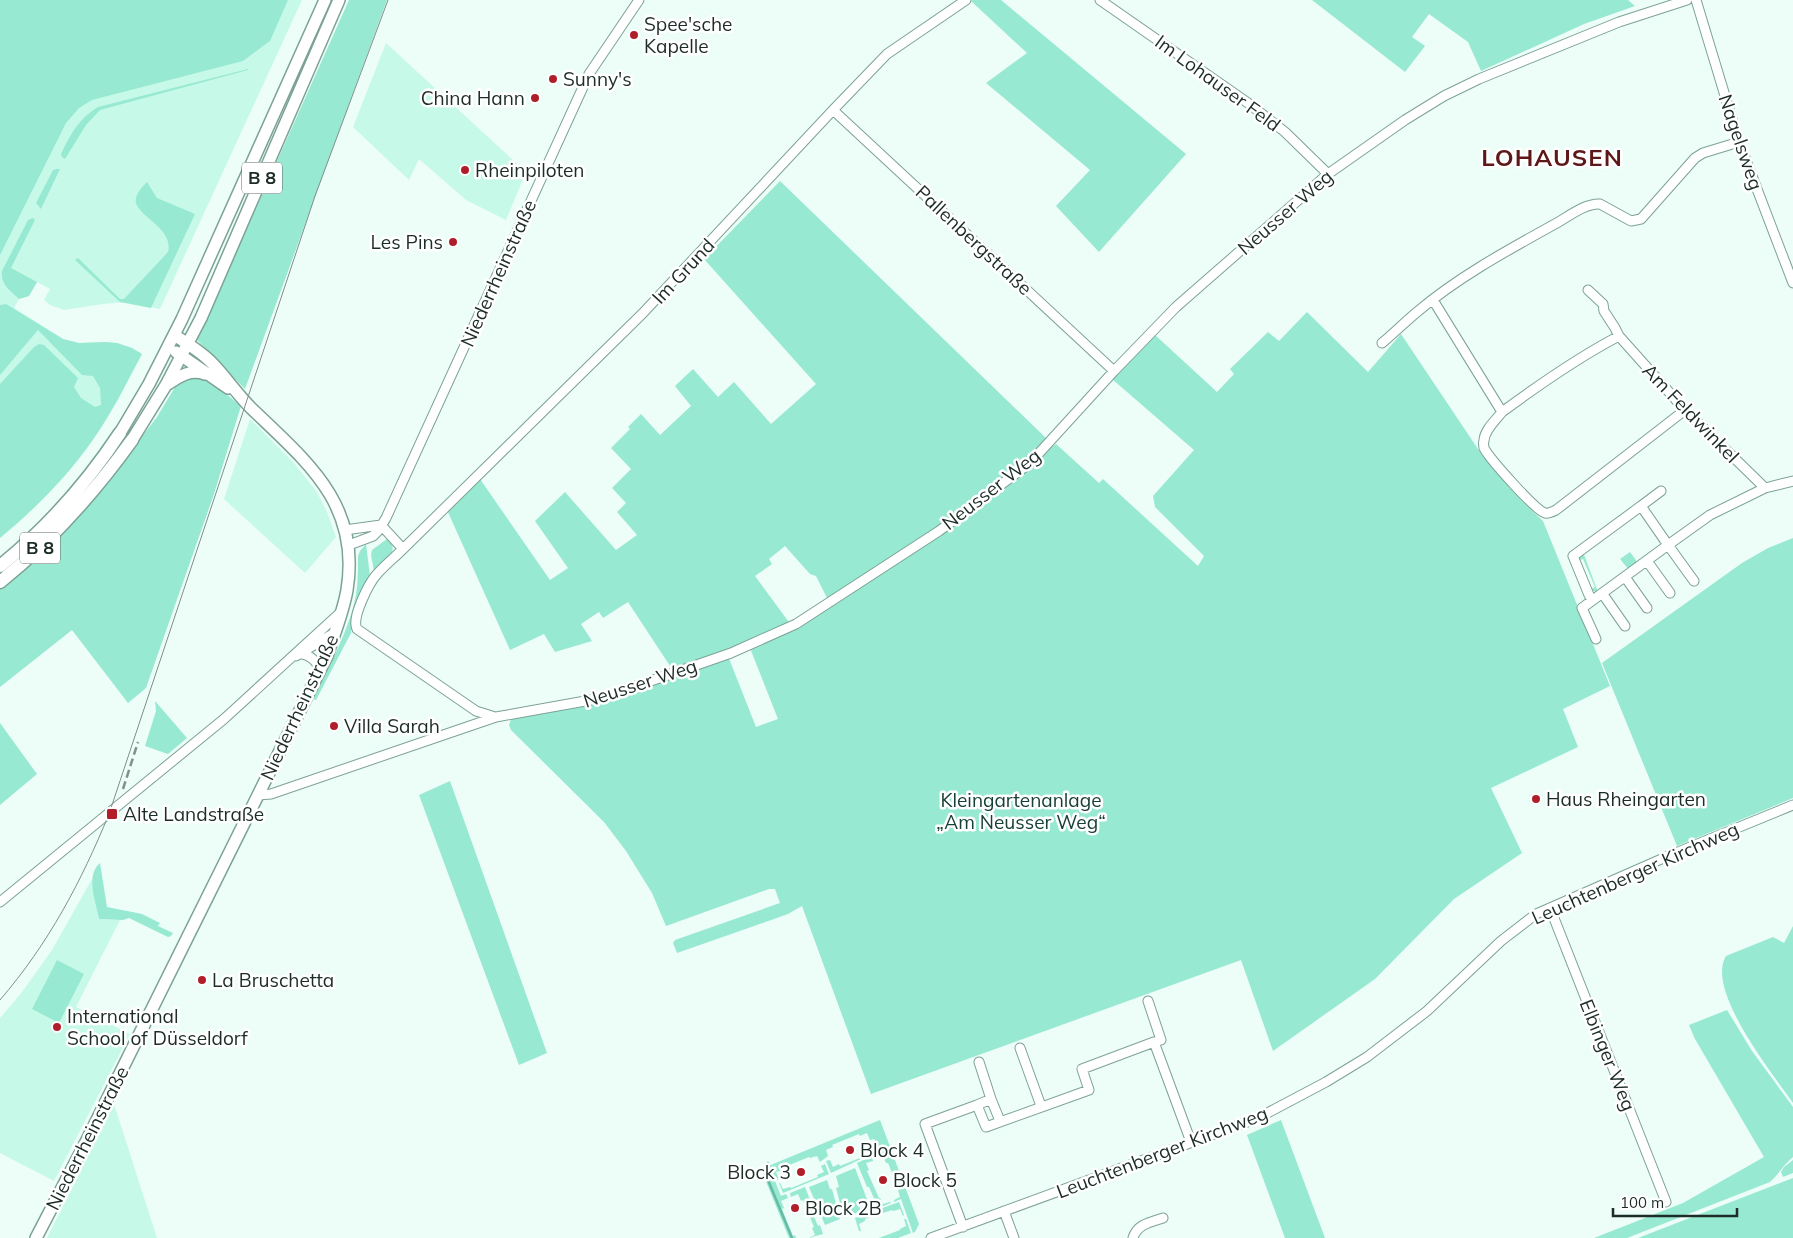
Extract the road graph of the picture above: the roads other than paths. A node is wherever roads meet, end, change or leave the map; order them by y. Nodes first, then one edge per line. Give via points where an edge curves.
1 (325, 0) edge
2 (339, 0) edge
3 (640, 0) edge
4 (966, 0) edge
5 (1100, 0) edge
6 (1687, 0) edge
7 (1696, 0) edge
8 (833, 110) junction
9 (1739, 142) junction
10 (1328, 174) junction
11 (1793, 283) edge
12 (1588, 290) dead end
13 (1433, 300) junction
14 (174, 335) junction
15 (1619, 336) junction
16 (1382, 343) dead end
17 (188, 344) junction
18 (168, 347) junction
19 (182, 355) junction
20 (1114, 371) junction
21 (210, 375) junction
22 (166, 385) junction
23 (238, 395) junction
24 (1685, 410) junction
25 (1502, 412) junction
26 (120, 433) joint
27 (132, 440) joint
28 (1793, 482) edge
29 (1765, 488) junction
30 (1661, 491) dead end
31 (1640, 506) junction
32 (381, 525) junction
33 (345, 530) junction
34 (349, 545) junction
35 (1668, 545) junction
36 (404, 549) junction
37 (1647, 561) junction
38 (0, 566) edge
39 (1624, 577) junction
40 (1694, 581) dead end
41 (0, 582) edge
42 (1602, 593) junction
43 (1670, 593) dead end
44 (1592, 600) junction
45 (1647, 608) dead end
46 (342, 612) junction
47 (1625, 626) dead end
48 (334, 633) junction
49 (1596, 639) dead end
50 (302, 654) junction
51 (289, 659) junction
52 (321, 669) junction
53 (496, 717) junction
54 (258, 795) junction
55 (1793, 805) edge
56 (0, 902) edge
57 (1550, 908) junction
58 (1148, 1001) dead end
59 (1154, 1042) junction
60 (1020, 1048) dead end
61 (979, 1062) dead end
62 (991, 1099) junction
63 (977, 1105) junction
64 (1041, 1106) junction
65 (1000, 1121) junction
66 (1191, 1142) junction
67 (1666, 1202) dead end
68 (1004, 1211) junction
69 (1164, 1218) dead end
70 (963, 1227) junction
71 (36, 1238) edge
72 (931, 1238) edge
73 (1014, 1238) edge
74 (1133, 1238) edge

1 - 14 main road, B 8
2 - 17 main road, B 8
3 - 32 street, Niederrheinstraße via 589,74
4 - 8 street, Im Grund via 887,54
5 - 10 street, Im Lohauser Feld via 1248,103 1285,132
6 - 10 street, Neusser Weg via 1619,22 1479,79 1405,120
7 - 9 street, Nagelsweg
8 - 20 street, Pallenbergstraße
8 - 36 street, Im Grund via 643,313
9 - 11 street, Nagelsweg
9 - 13 street via 1703,152 1695,158 1640,219 1631,221 1600,204 1590,205 1484,265
10 - 20 street, Neusser Weg via 1176,307
12 - 15 street, Am Feldwinkel via 1603,304
13 - 16 street
13 - 25 street
14 - 17 main road
14 - 18 main road, B 8
15 - 24 street, Am Feldwinkel
15 - 25 street via 1555,374
17 - 19 main road, B 8
17 - 23 main road via 212,363
18 - 19 main road
18 - 26 main road, B 8
19 - 21 main road
19 - 22 main road, B 8
20 - 53 street, Neusser Weg via 1030,463 939,531 796,624 731,653 602,698
21 - 22 main road via 194,371
21 - 23 main road
22 - 27 main road, B 8
23 - 33 main road, Niederrheinstraße via 291,446 325,486 337,506
24 - 25 street via 1550,513 1544,513 1532,504 1484,448 1486,433
24 - 29 street, Am Feldwinkel
26 - 38 highway, B 8 via 68,502
27 - 41 highway, B 8 via 76,511 30,558
28 - 29 street
29 - 35 street via 1710,515
30 - 31 street
31 - 35 street
31 - 44 street via 1573,556
32 - 33 street
32 - 34 street, Niederrheinstraße via 373,536
32 - 36 street
33 - 34 main road, Niederrheinstraße
34 - 46 main road, Niederrheinstraße via 348,579
35 - 37 street
35 - 40 street
36 - 53 street, Niederrheinstraße via 369,587 355,624 476,711
37 - 39 street
37 - 43 street
39 - 42 street
39 - 45 street
42 - 44 street
42 - 47 street
44 - 49 street via 1582,608
46 - 48 main road, Niederrheinstraße
46 - 51 street
48 - 50 street
48 - 52 main road, Niederrheinstraße
50 - 51 street
50 - 52 street via 313,659
51 - 56 street via 224,719
52 - 54 main road, Niederrheinstraße
53 - 54 street, Neusser Weg via 272,794
54 - 71 main road, Niederrheinstraße
55 - 57 street, Leuchtenberger Kirchweg
57 - 66 street, Leuchtenberger Kirchweg via 1524,922 1427,1011 1367,1057 1258,1118
57 - 67 street, Elbinger Weg
58 - 59 street via 1161,1040
59 - 64 street via 1082,1069 1089,1090
59 - 66 street
60 - 64 street
61 - 62 street
62 - 63 street
62 - 65 street
63 - 65 street via 986,1127
63 - 70 street via 925,1124
64 - 65 street
66 - 68 street, Leuchtenberger Kirchweg
68 - 70 street, Leuchtenberger Kirchweg
68 - 73 street
69 - 74 street via 1138,1227
70 - 72 street, Leuchtenberger Kirchweg

